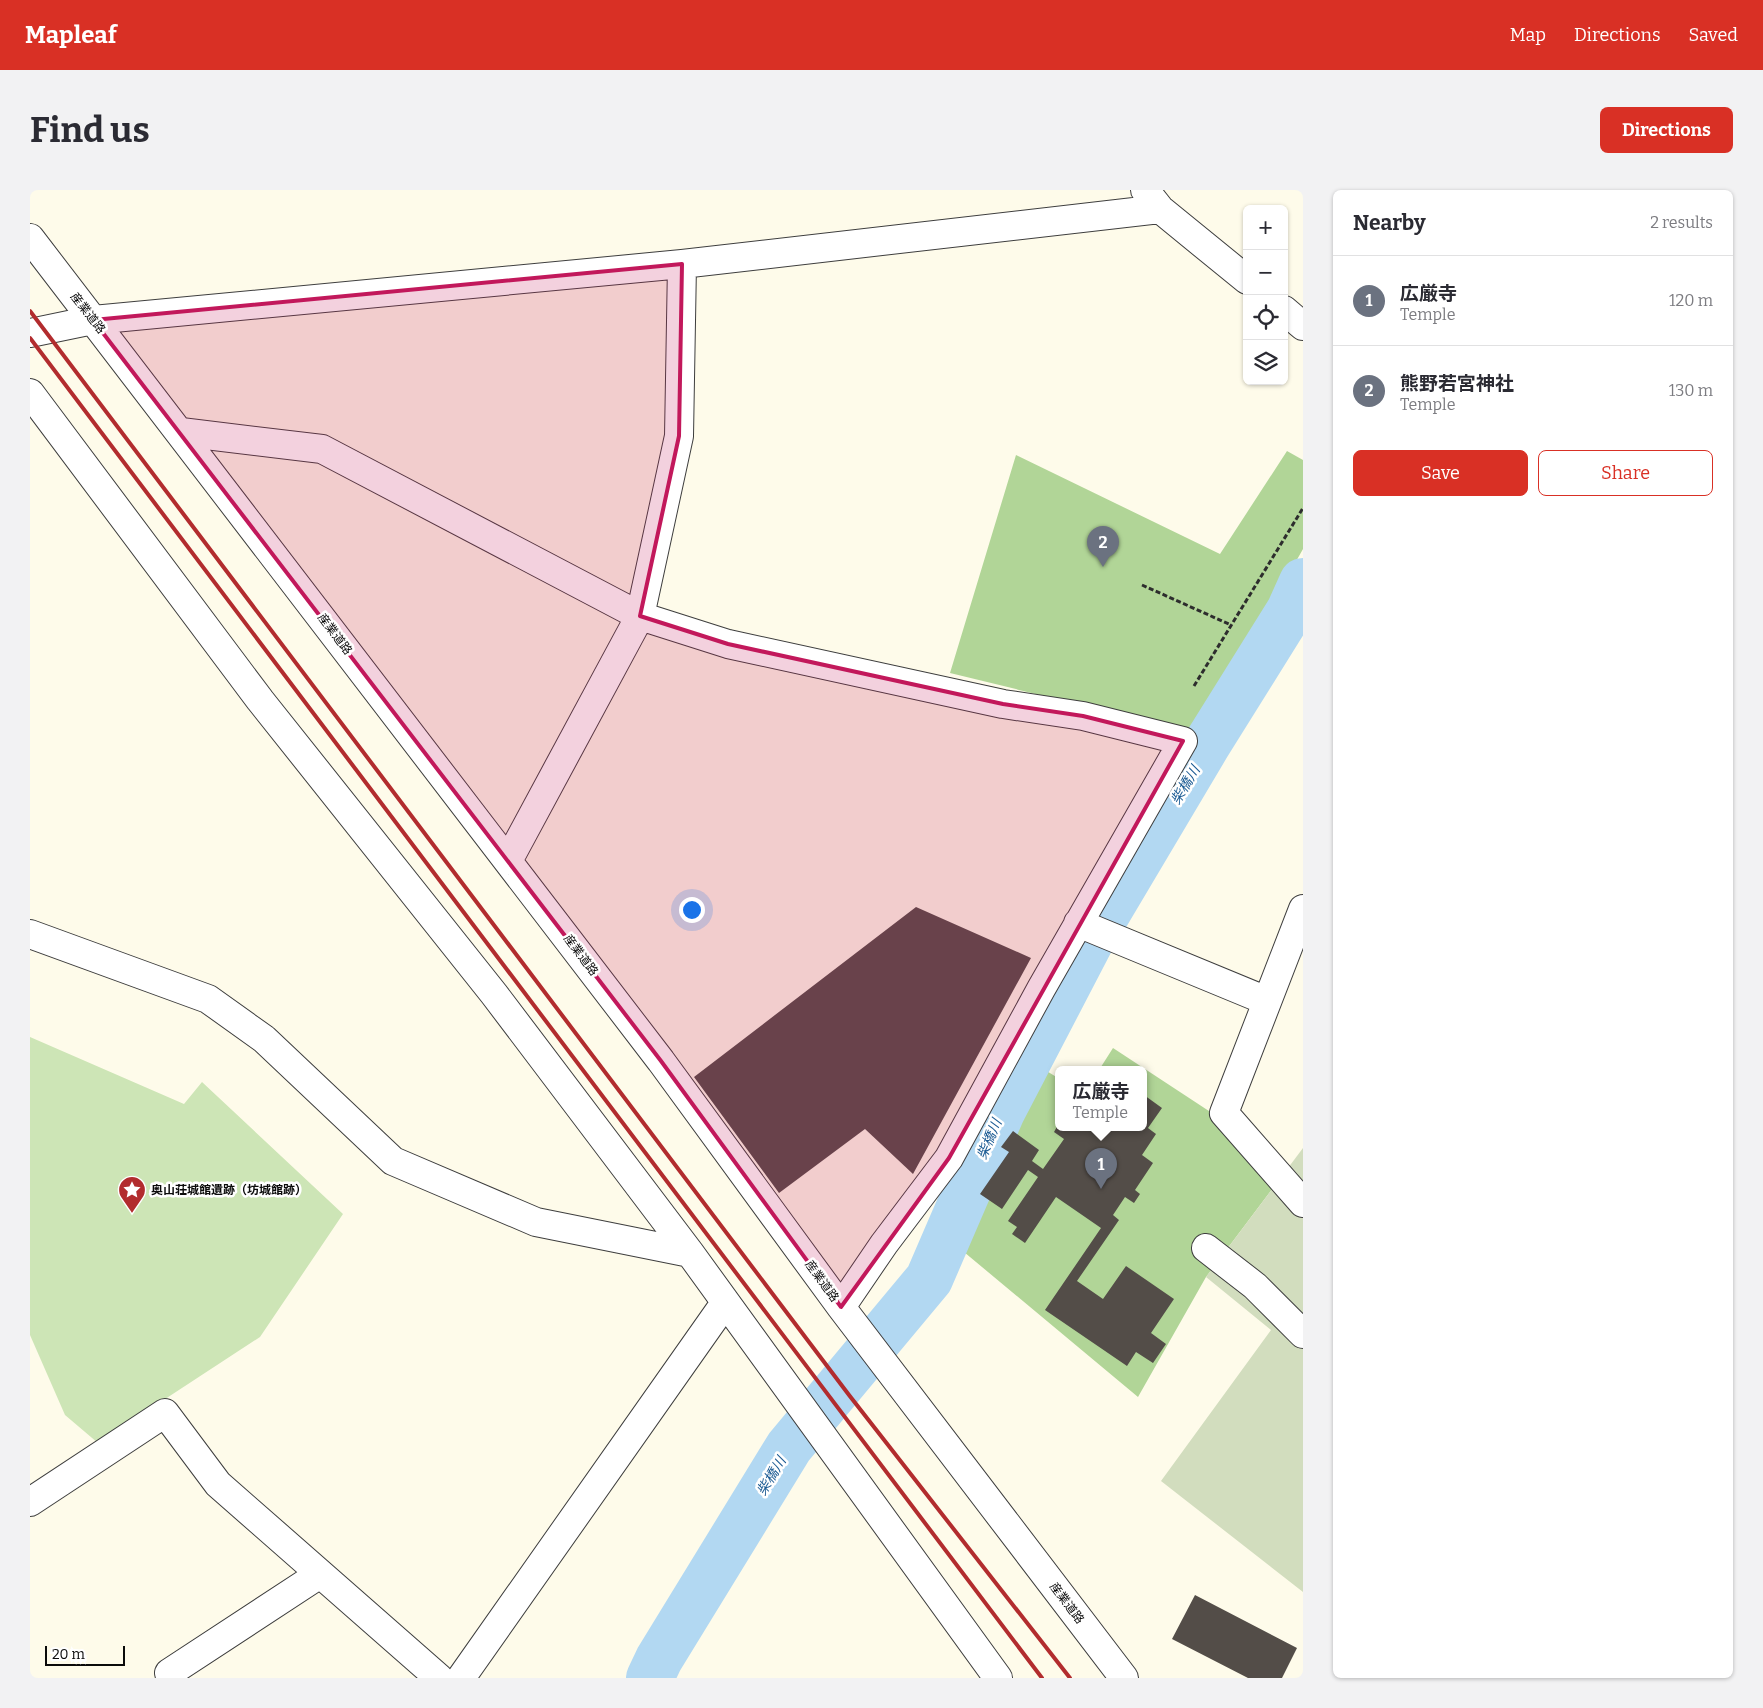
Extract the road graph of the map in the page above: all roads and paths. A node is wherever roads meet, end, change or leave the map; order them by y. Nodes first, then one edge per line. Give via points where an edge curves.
1 (1153, 199) edge
2 (30, 238) edge
3 (682, 264) junction
4 (1243, 277) edge
5 (1288, 313) edge
6 (94, 320) junction
7 (1303, 326) edge
8 (30, 333) edge
9 (30, 393) edge
10 (181, 432) junction
11 (1303, 508) edge
12 (1142, 585) dead end
13 (640, 616) junction
14 (1231, 625) junction
15 (1194, 686) dead end
16 (508, 861) junction
17 (1303, 909) edge
18 (1078, 924) junction
19 (30, 934) edge
20 (1267, 1002) junction
21 (1303, 1203) edge
22 (1206, 1248) dead end
23 (690, 1253) junction
24 (725, 1303) junction
25 (842, 1307) junction
26 (1303, 1334) edge
27 (30, 1502) edge
28 (320, 1574) junction
29 (1114, 1675) edge
30 (172, 1678) edge
31 (439, 1678) edge
32 (461, 1678) edge
33 (998, 1678) edge

1 - 3 street
1 - 4 street
2 - 6 street, 産業道路
3 - 6 street
3 - 13 street via 679,436
5 - 7 street
6 - 8 street
6 - 10 street, 産業道路
9 - 23 street via 260,700 494,994
10 - 13 street via 322,449
10 - 16 street, 産業道路
11 - 14 path
12 - 14 path
13 - 16 street
13 - 18 street via 728,644 1003,704 1083,716 1183,741
14 - 15 path
16 - 25 street, 産業道路 via 661,1061
17 - 20 street
18 - 20 street
18 - 25 street via 949,1158 884,1244
19 - 23 street via 208,999 264,1039 392,1161 536,1222
20 - 21 street via 1224,1113
22 - 26 street via 1255,1286
23 - 24 street
24 - 32 street
24 - 33 street
25 - 29 street, 産業道路
27 - 28 street via 165,1413 218,1484
28 - 30 street via 168,1674
28 - 31 street

